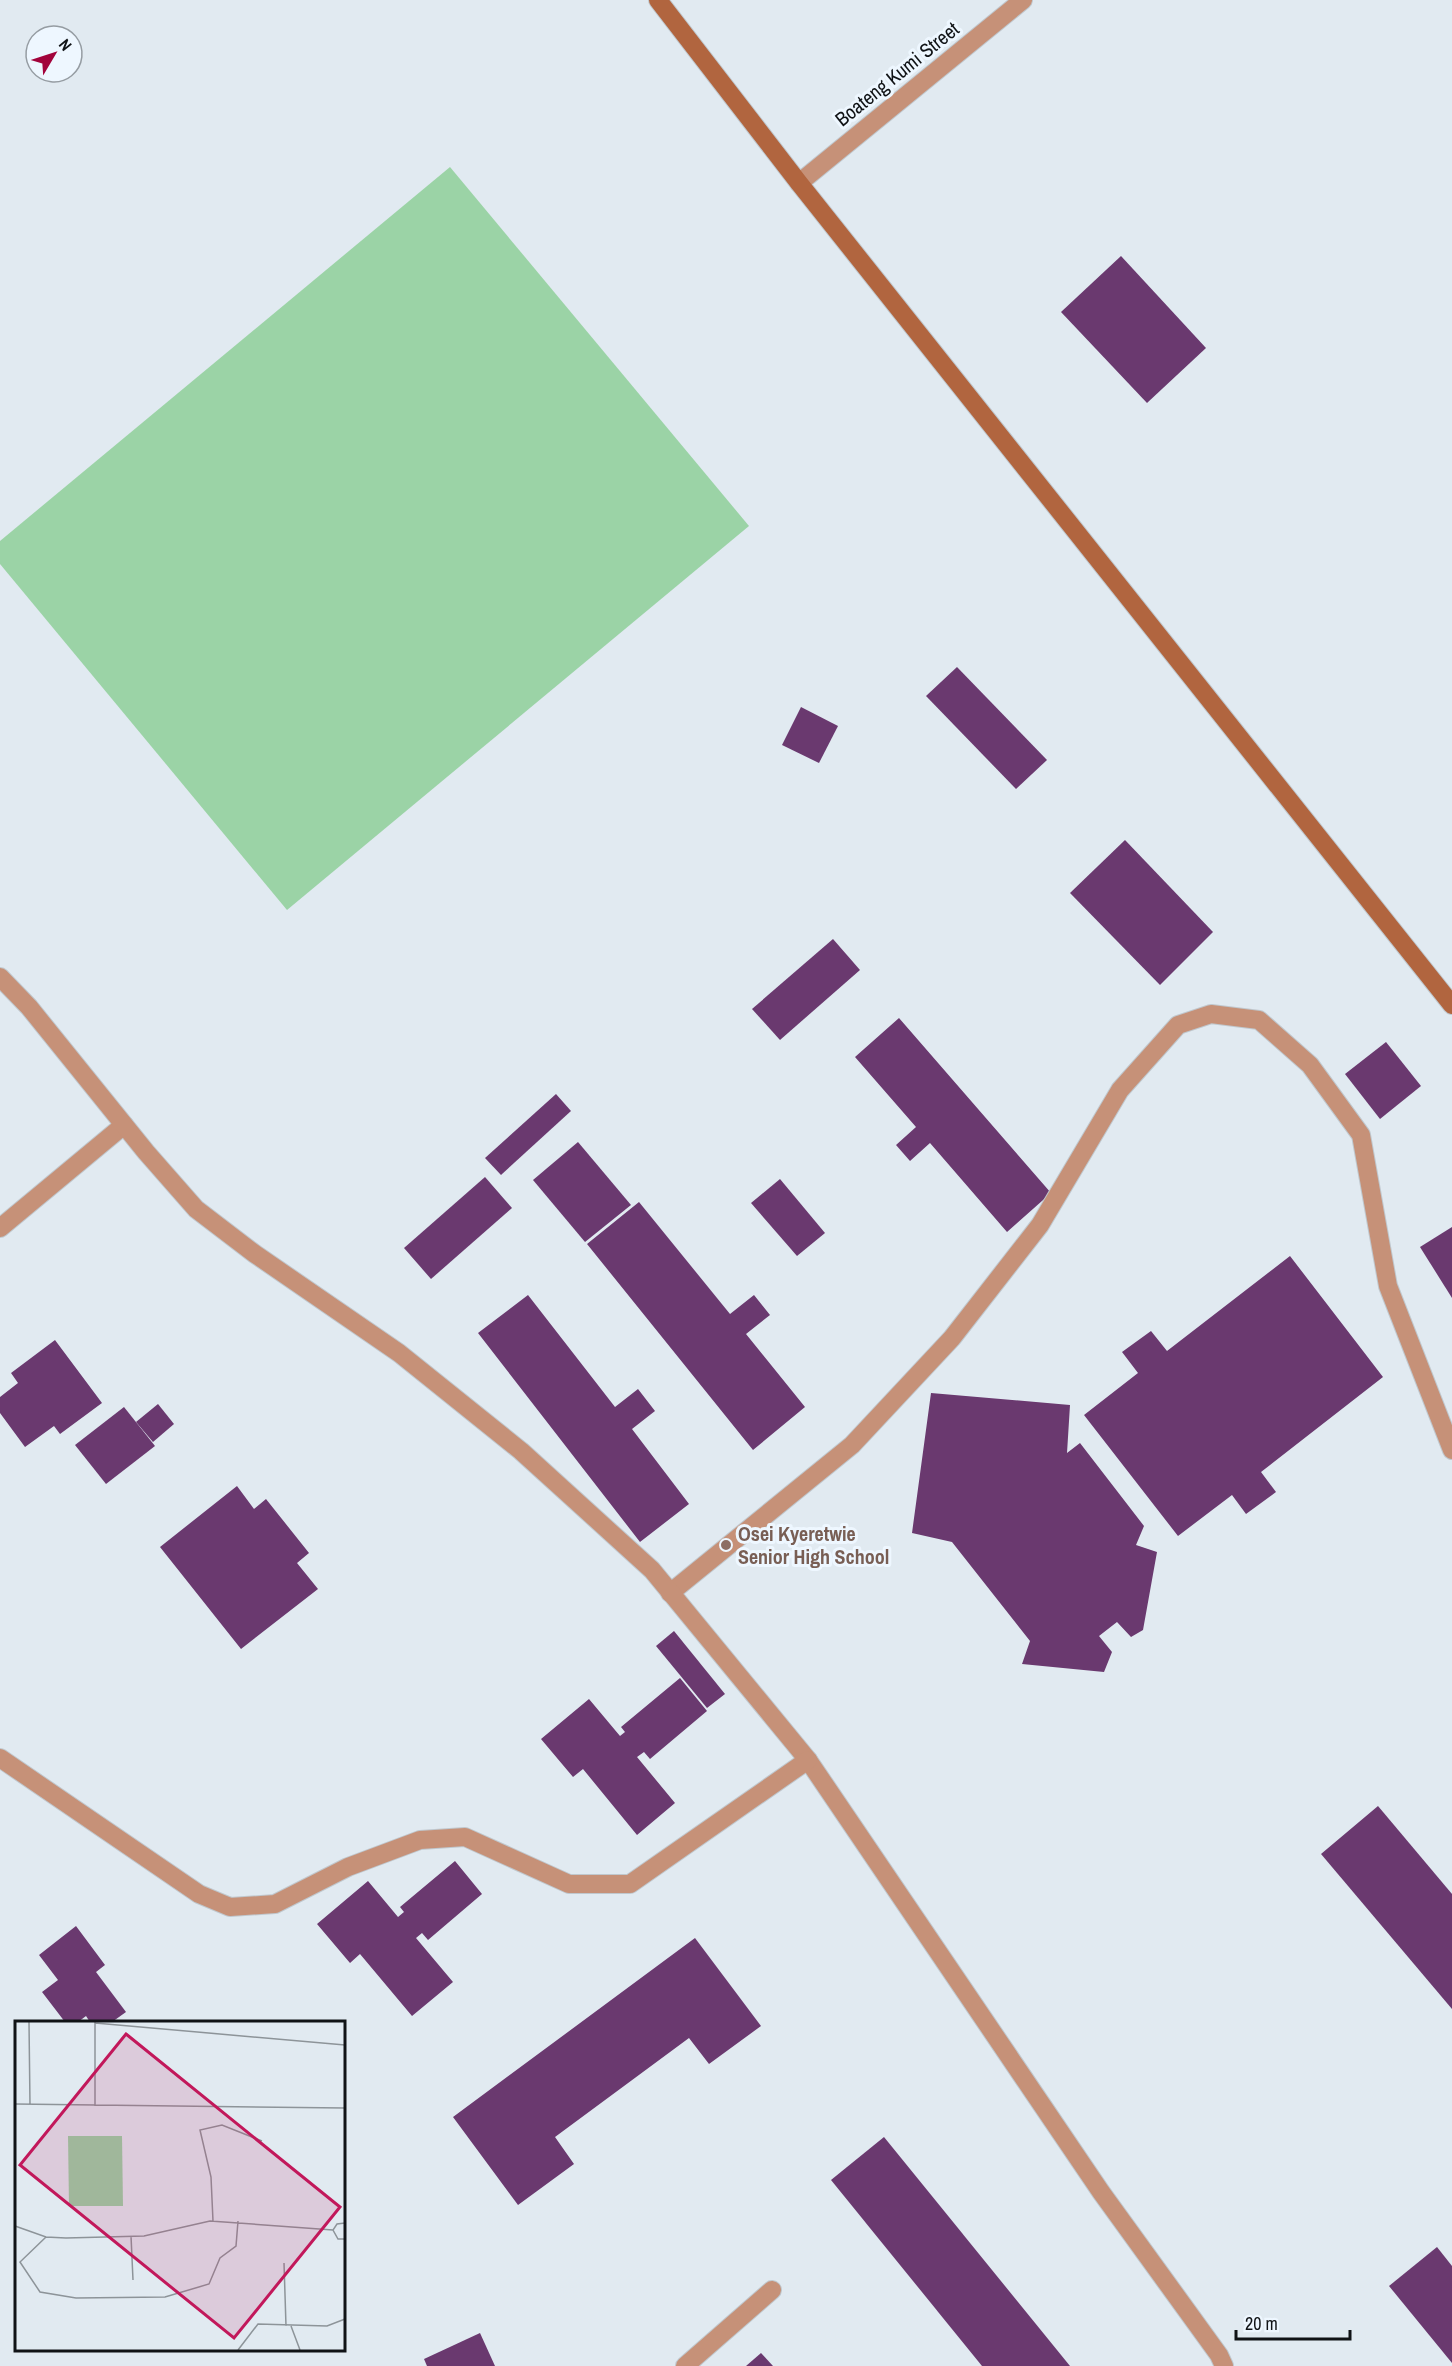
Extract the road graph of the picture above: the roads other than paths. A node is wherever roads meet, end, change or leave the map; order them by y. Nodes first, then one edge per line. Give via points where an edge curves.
1 (658, 0) edge
2 (1023, 0) edge
3 (799, 183) junction
4 (0, 977) edge
5 (1452, 1005) edge
6 (124, 1125) junction
7 (0, 1228) edge
8 (1452, 1450) edge
9 (670, 1593) junction
10 (0, 1758) edge
11 (808, 1760) junction
12 (772, 2290) dead end
13 (685, 2366) edge
14 (1224, 2366) edge

1 - 3 street
2 - 3 street, Boateng Kumi Street
3 - 5 street
4 - 6 street
6 - 7 street
6 - 9 street via 196,1209 399,1353 512,1444 652,1570
8 - 9 street via 1388,1286 1361,1135 1310,1065 1259,1020 1211,1014 1178,1025 1120,1090 1040,1225 945,1346 852,1445
9 - 11 street
10 - 11 street via 200,1894 230,1907 275,1904 348,1867 420,1840 465,1837 569,1884 630,1884
11 - 14 street
12 - 13 street

